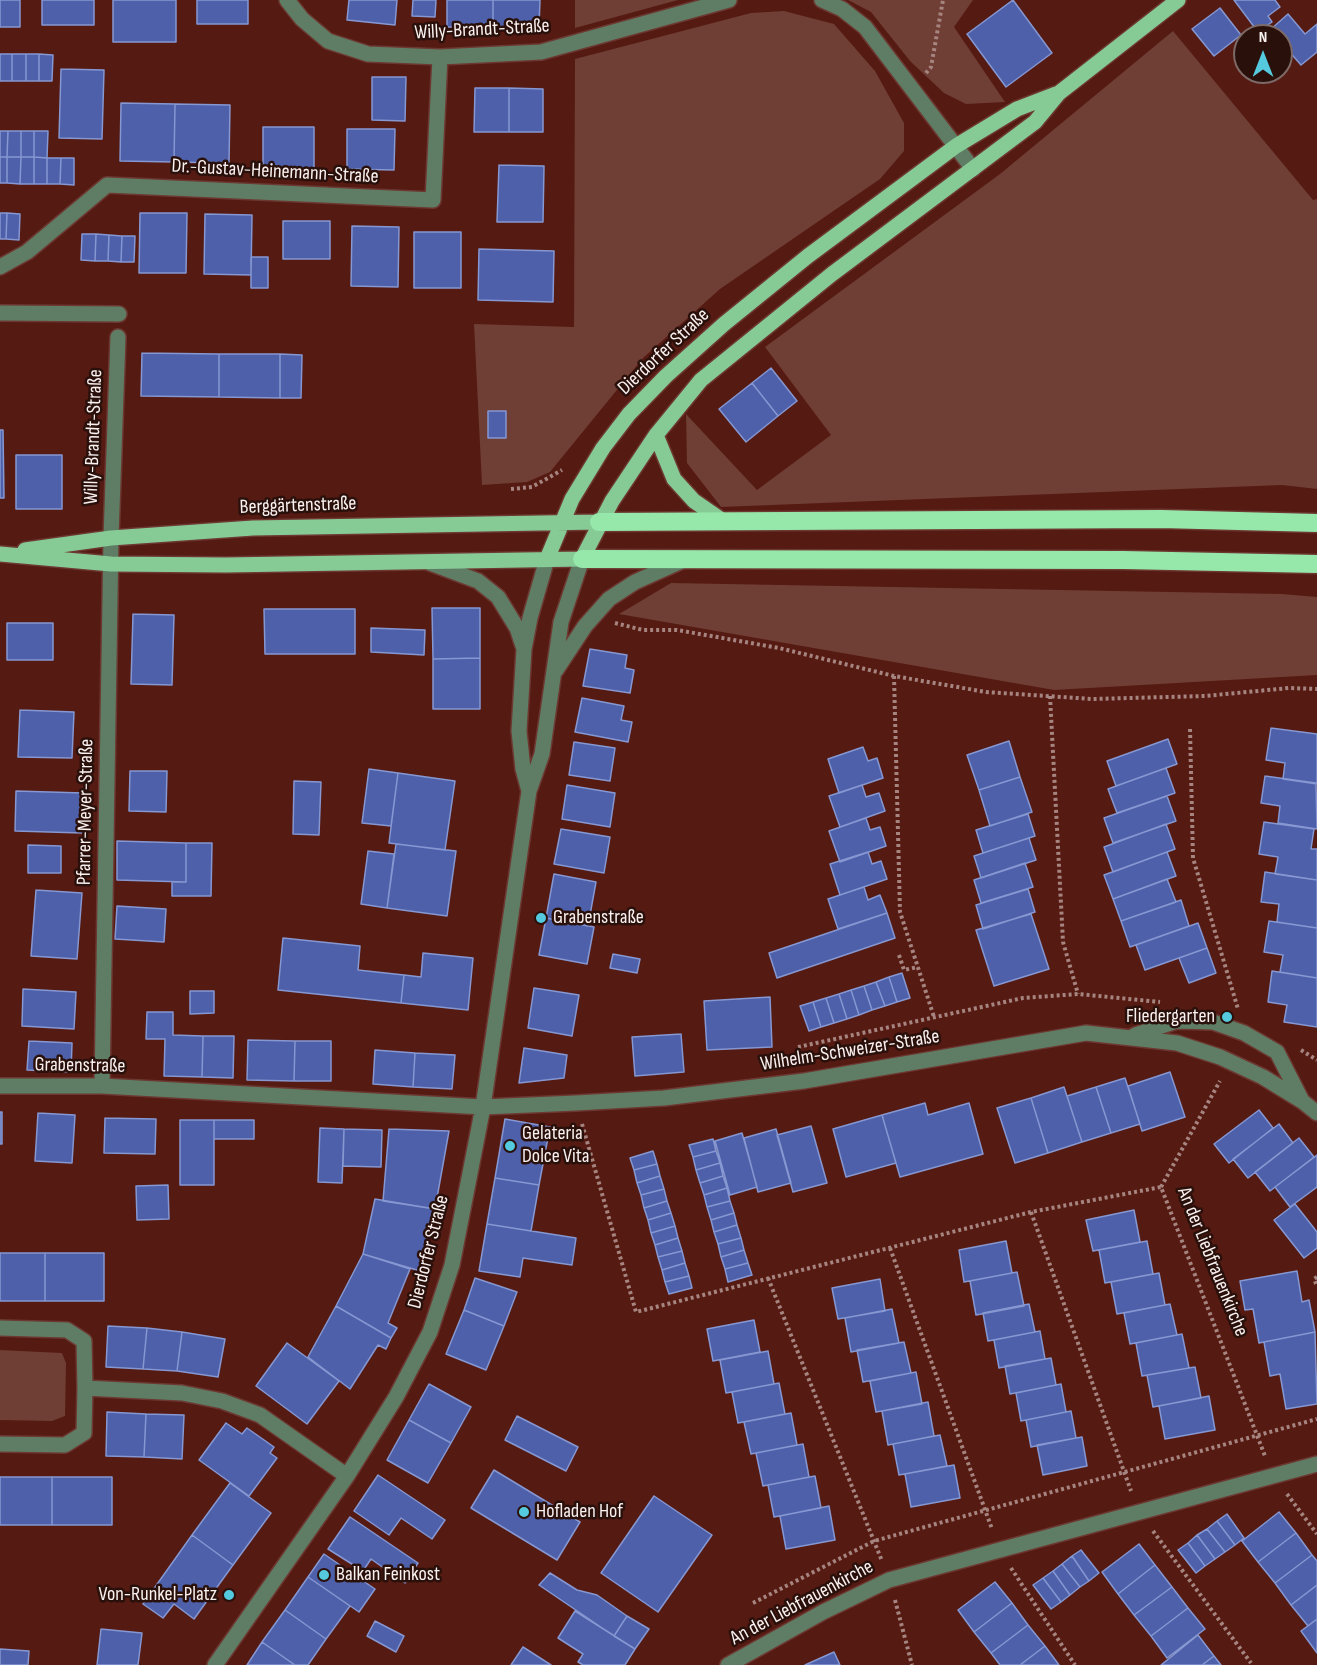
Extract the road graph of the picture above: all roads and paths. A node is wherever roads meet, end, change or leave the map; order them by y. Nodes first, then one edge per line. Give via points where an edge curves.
1 (287, 0) edge
2 (729, 0) edge
3 (822, 0) edge
4 (943, 0) edge
5 (1178, 0) edge
6 (440, 57) junction
7 (913, 90) junction
8 (1059, 93) junction
9 (956, 146) junction
10 (973, 169) junction
11 (0, 267) edge
12 (0, 313) edge
13 (119, 314) dead end
14 (118, 337) dead end
15 (656, 435) junction
16 (567, 466) dead end
17 (511, 489) dead end
18 (561, 522) junction
19 (600, 522) junction
20 (726, 523) junction
21 (1317, 524) edge
22 (111, 538) junction
23 (0, 554) edge
24 (548, 559) junction
25 (582, 559) junction
26 (686, 559) junction
27 (424, 561) junction
28 (111, 564) junction
29 (1317, 564) edge
30 (598, 610) junction
31 (524, 649) junction
32 (552, 675) junction
33 (894, 676) junction
34 (1317, 688) edge
35 (1050, 696) junction
36 (1190, 729) dead end
37 (529, 791) junction
38 (899, 955) dead end
39 (918, 967) junction
40 (1078, 994) dead end
41 (934, 1017) dead end
42 (1232, 1028) junction
43 (1130, 1037) junction
44 (1231, 1062) junction
45 (0, 1086) edge
46 (102, 1086) junction
47 (1302, 1101) junction
48 (576, 1103) junction
49 (483, 1107) junction
50 (1317, 1113) edge
51 (1161, 1187) junction
52 (1031, 1212) junction
53 (890, 1248) junction
54 (768, 1278) junction
55 (1317, 1278) edge
56 (1317, 1286) edge
57 (0, 1328) edge
58 (85, 1388) junction
59 (1317, 1419) edge
60 (1257, 1435) junction
61 (0, 1444) edge
62 (1317, 1464) edge
63 (1124, 1472) junction
64 (1273, 1474) junction
65 (347, 1476) junction
66 (985, 1510) junction
67 (1138, 1511) junction
68 (1317, 1534) edge
69 (874, 1541) junction
70 (999, 1550) junction
71 (889, 1580) junction
72 (753, 1603) dead end
73 (1251, 1664) dead end
74 (215, 1665) edge
75 (729, 1665) edge
76 (912, 1665) edge
77 (1075, 1665) edge

1 - 6 street, Willy-Brandt-Straße via 328,41 368,54
2 - 6 street, Willy-Brandt-Straße via 541,52
3 - 7 street via 842,9 865,27
4 - 7 path via 931,67
5 - 8 main road, Dierdorfer Straße
6 - 11 street, Dr.-Gustav-Heinemann-Straße via 433,200 107,185 27,252
7 - 9 street
8 - 9 main road, Dierdorfer Straße via 1017,109
8 - 10 main road, Dierdorfer Straße via 1035,122
9 - 10 street
9 - 18 main road, Dierdorfer Straße via 808,256 652,389 603,448
10 - 15 main road, Dierdorfer Straße via 743,344 693,388
12 - 13 street
14 - 22 street, Willy-Brandt-Straße
15 - 19 main road, Dierdorfer Straße
15 - 20 main road via 674,479 700,506
16 - 17 path via 532,487
18 - 19 main road, Berggärtenstraße
18 - 22 main road, Berggärtenstraße via 253,528
18 - 24 main road, Dierdorfer Straße
19 - 20 highway
19 - 25 main road, Dierdorfer Straße
20 - 21 highway via 1161,519
22 - 23 main road, Berggärtenstraße
22 - 28 street, Pfarrer-Meyer-Straße
23 - 28 main road, Berggärtenstraße
24 - 25 main road, Berggärtenstraße
24 - 27 main road, Berggärtenstraße
24 - 31 street, Dierdorfer Straße
25 - 26 highway
25 - 32 street, Dierdorfer Straße via 565,605
26 - 29 highway
26 - 30 street via 635,582
27 - 28 main road, Berggärtenstraße
27 - 31 street via 478,580 498,597 517,628
28 - 46 street, Pfarrer-Meyer-Straße
30 - 32 street
30 - 33 path via 620,625 677,630 779,648
31 - 37 street, Dierdorfer Straße via 519,731
32 - 37 street, Dierdorfer Straße via 542,754
33 - 35 path via 986,692
33 - 39 path, Wilhelm-Schweizer-Straße via 900,912
34 - 35 path via 1205,696
35 - 40 path via 1063,942
36 - 42 path via 1193,858 1238,1011
37 - 49 street, Dierdorfer Straße
38 - 39 path via 904,970
39 - 41 path, Wilhelm-Schweizer-Straße
42 - 43 street via 1213,1022 1177,1021
42 - 47 street via 1276,1052
43 - 44 street, Wilhelm-Schweizer-Straße via 1178,1043
43 - 48 street, Wilhelm-Schweizer-Straße via 1086,1033 804,1081 664,1098
44 - 47 street, Wilhelm-Schweizer-Straße
44 - 51 path
45 - 46 street, Grabenstraße
46 - 49 street, Grabenstraße
47 - 50 street, Wilhelm-Schweizer-Straße
48 - 49 street, Wilhelm-Schweizer-Straße
48 - 54 path, An der Liebfrauenkirche via 636,1312
49 - 65 street, Dierdorfer Straße via 452,1265 430,1332 396,1397
51 - 52 path, An der Liebfrauenkirche
51 - 60 path, An der Liebfrauenkirche
52 - 53 path, An der Liebfrauenkirche
52 - 63 path
53 - 54 path, An der Liebfrauenkirche
53 - 66 path
54 - 69 path
55 - 56 path
57 - 58 street via 67,1330 84,1341
58 - 61 street via 84,1433 65,1445
58 - 65 street via 182,1393 222,1401 260,1415
59 - 60 path
60 - 63 path
60 - 64 path, An der Liebfrauenkirche
62 - 64 street, An der Liebfrauenkirche
63 - 66 path
63 - 67 path
64 - 67 street, An der Liebfrauenkirche
64 - 68 path, An der Liebfrauenkirche
65 - 74 street, Dierdorfer Straße
66 - 69 path
66 - 70 path
67 - 70 street, An der Liebfrauenkirche
67 - 73 path
69 - 71 path
69 - 72 path
70 - 71 street, An der Liebfrauenkirche
70 - 77 path
71 - 75 street, An der Liebfrauenkirche
71 - 76 path

